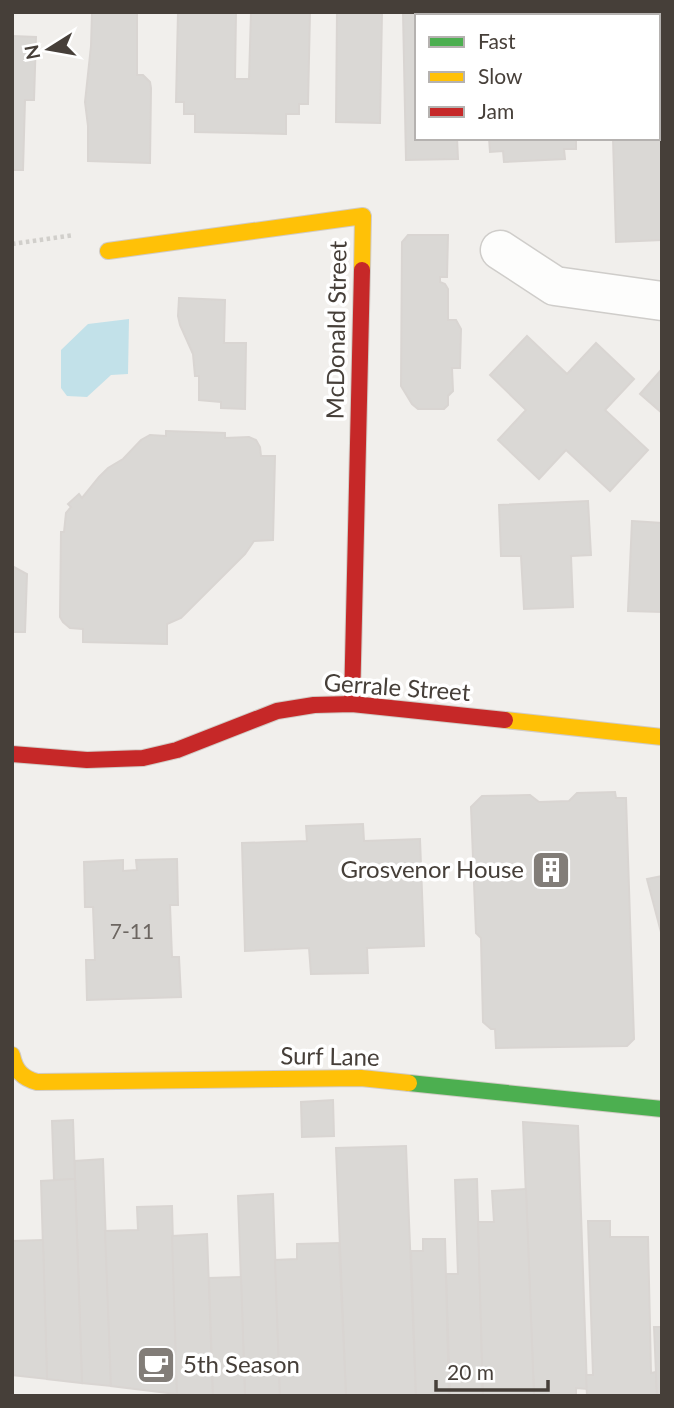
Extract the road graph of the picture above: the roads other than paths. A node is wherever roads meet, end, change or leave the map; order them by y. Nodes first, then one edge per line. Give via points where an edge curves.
1 (500, 250) dead end
2 (108, 251) road end
3 (662, 301) edge
4 (352, 704) junction
5 (662, 737) edge
6 (12, 754) edge
7 (12, 1055) edge
8 (662, 1109) edge

1 - 3 street via 555,286
2 - 4 street, McDonald Street via 363,216
4 - 5 street, Gerrale Street
4 - 6 street, Gerrale Street via 297,706 133,760
7 - 8 street, Surf Lane via 17,1072 37,1083 362,1078

